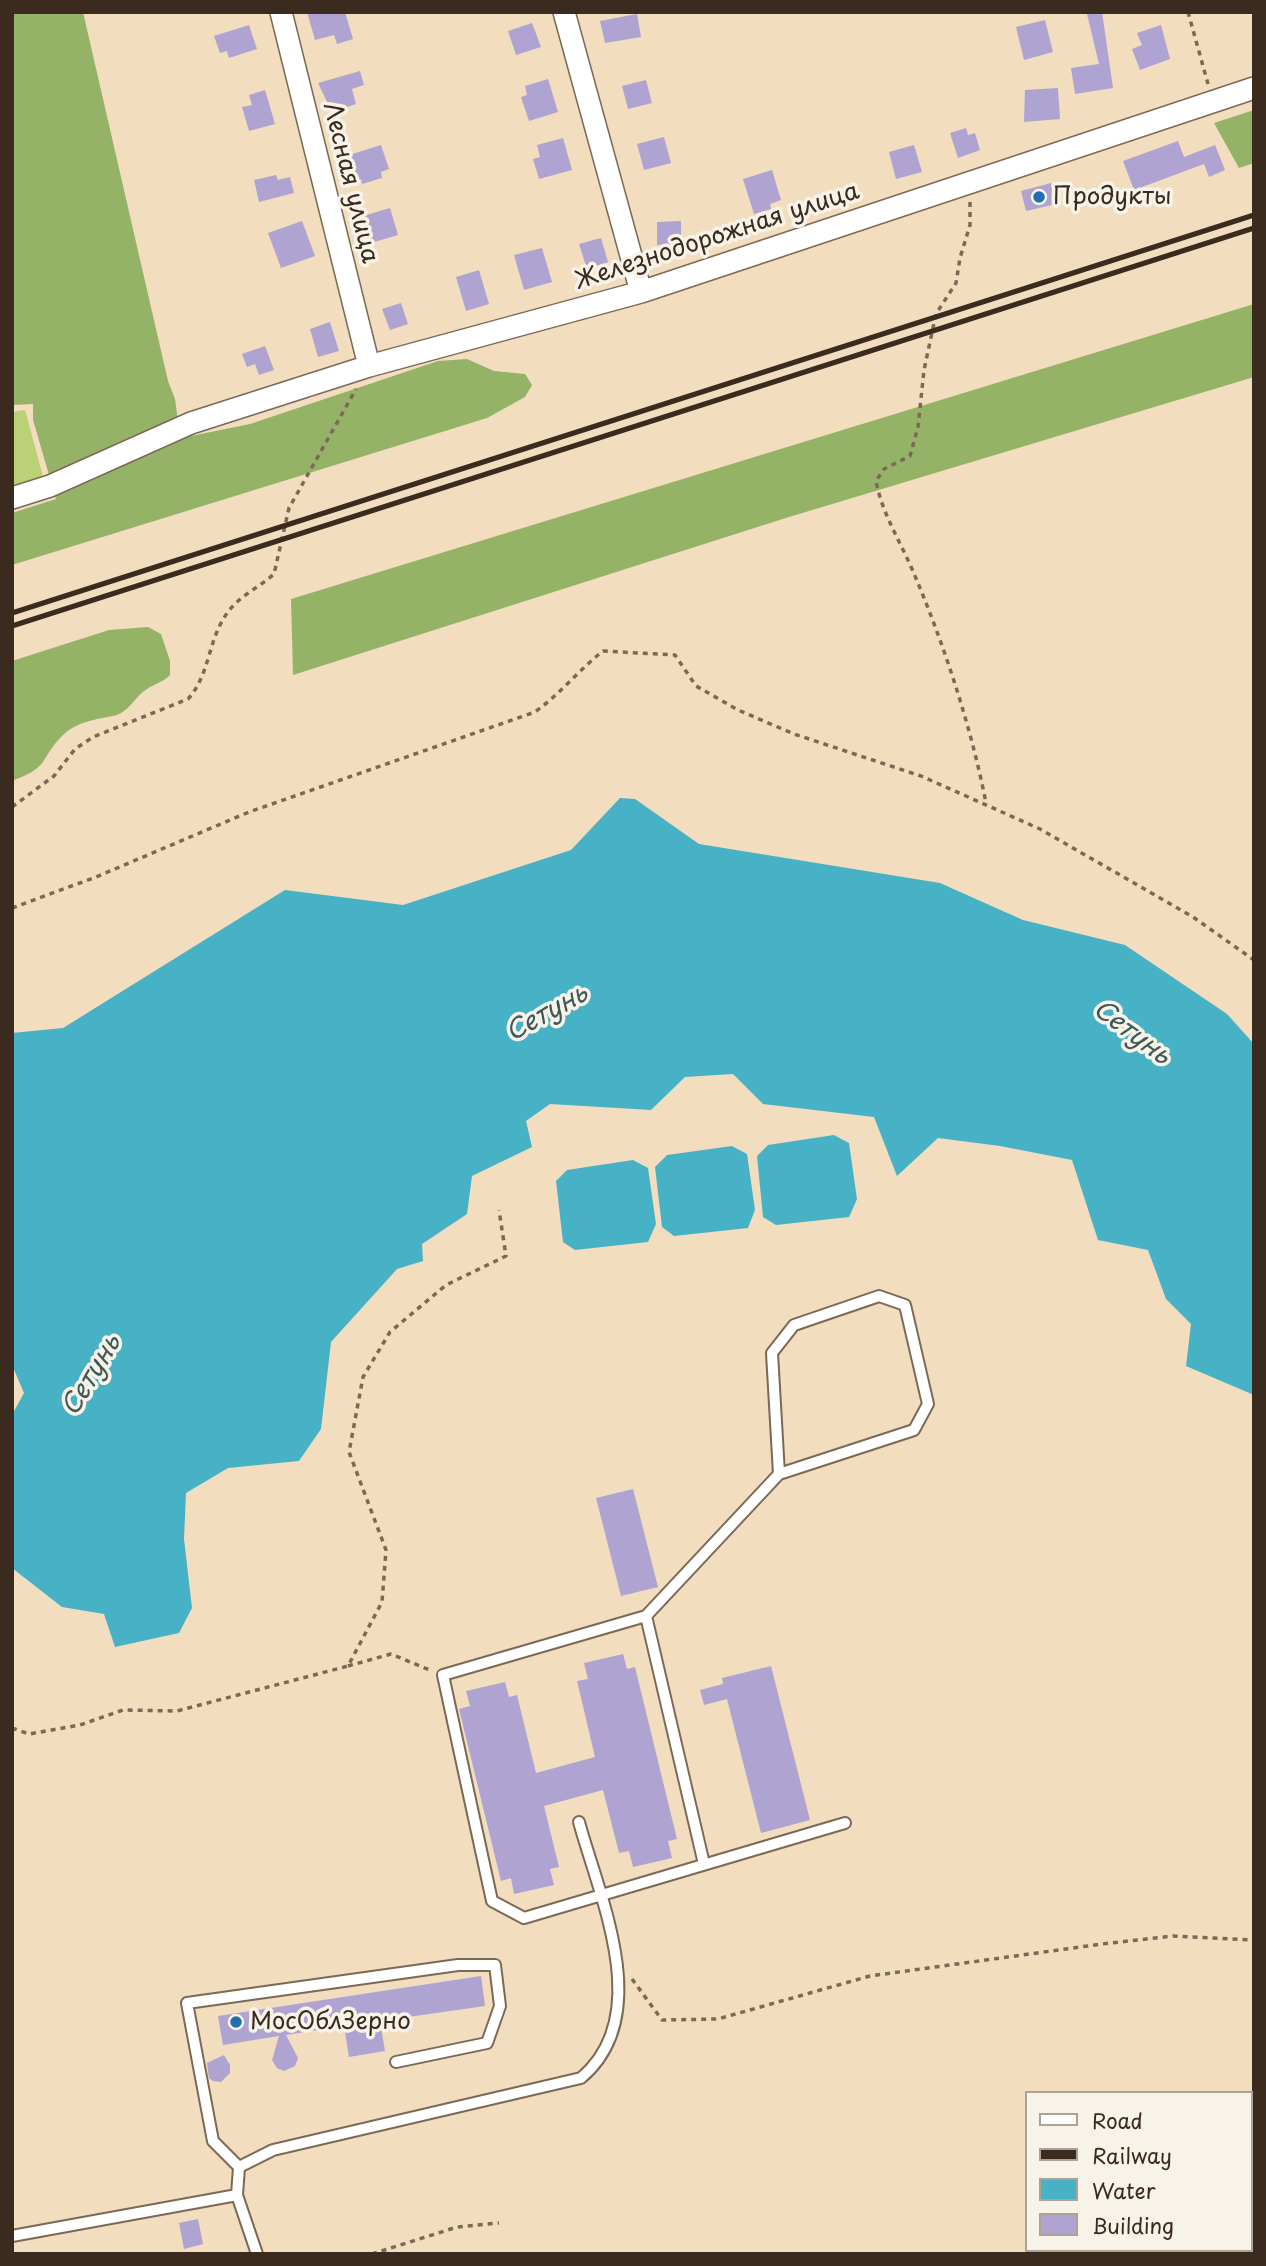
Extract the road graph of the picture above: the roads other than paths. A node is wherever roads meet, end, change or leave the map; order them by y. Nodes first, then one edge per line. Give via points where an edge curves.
1 (281, 12) edge
2 (564, 12) edge
3 (1254, 88) edge
4 (641, 292) junction
5 (369, 366) junction
6 (12, 498) edge
7 (779, 1474) junction
8 (646, 1616) junction
9 (579, 1822) dead end
10 (845, 1823) dead end
11 (704, 1864) junction
12 (599, 1895) junction
13 (396, 2062) dead end
14 (239, 2167) junction
15 (237, 2195) junction
16 (12, 2236) edge
17 (257, 2254) edge

1 - 5 street, Лесная улица
2 - 4 street
3 - 4 street, Железнодорожная улица
4 - 5 street, Железнодорожная улица
5 - 6 street, Железнодорожная улица via 191,424
7 - 7 lane via 915,1430 928,1404 905,1305 879,1296 794,1325 772,1353
7 - 8 lane
8 - 11 lane
8 - 12 lane via 443,1675 492,1901 524,1918
9 - 12 lane
10 - 11 lane
11 - 12 lane
12 - 14 lane via 619,1960 618,2008 600,2061 581,2077 273,2150
13 - 14 lane via 486,2043 500,2006 495,1965 458,1965 187,2003 213,2141
14 - 15 lane
15 - 16 lane
15 - 17 lane

